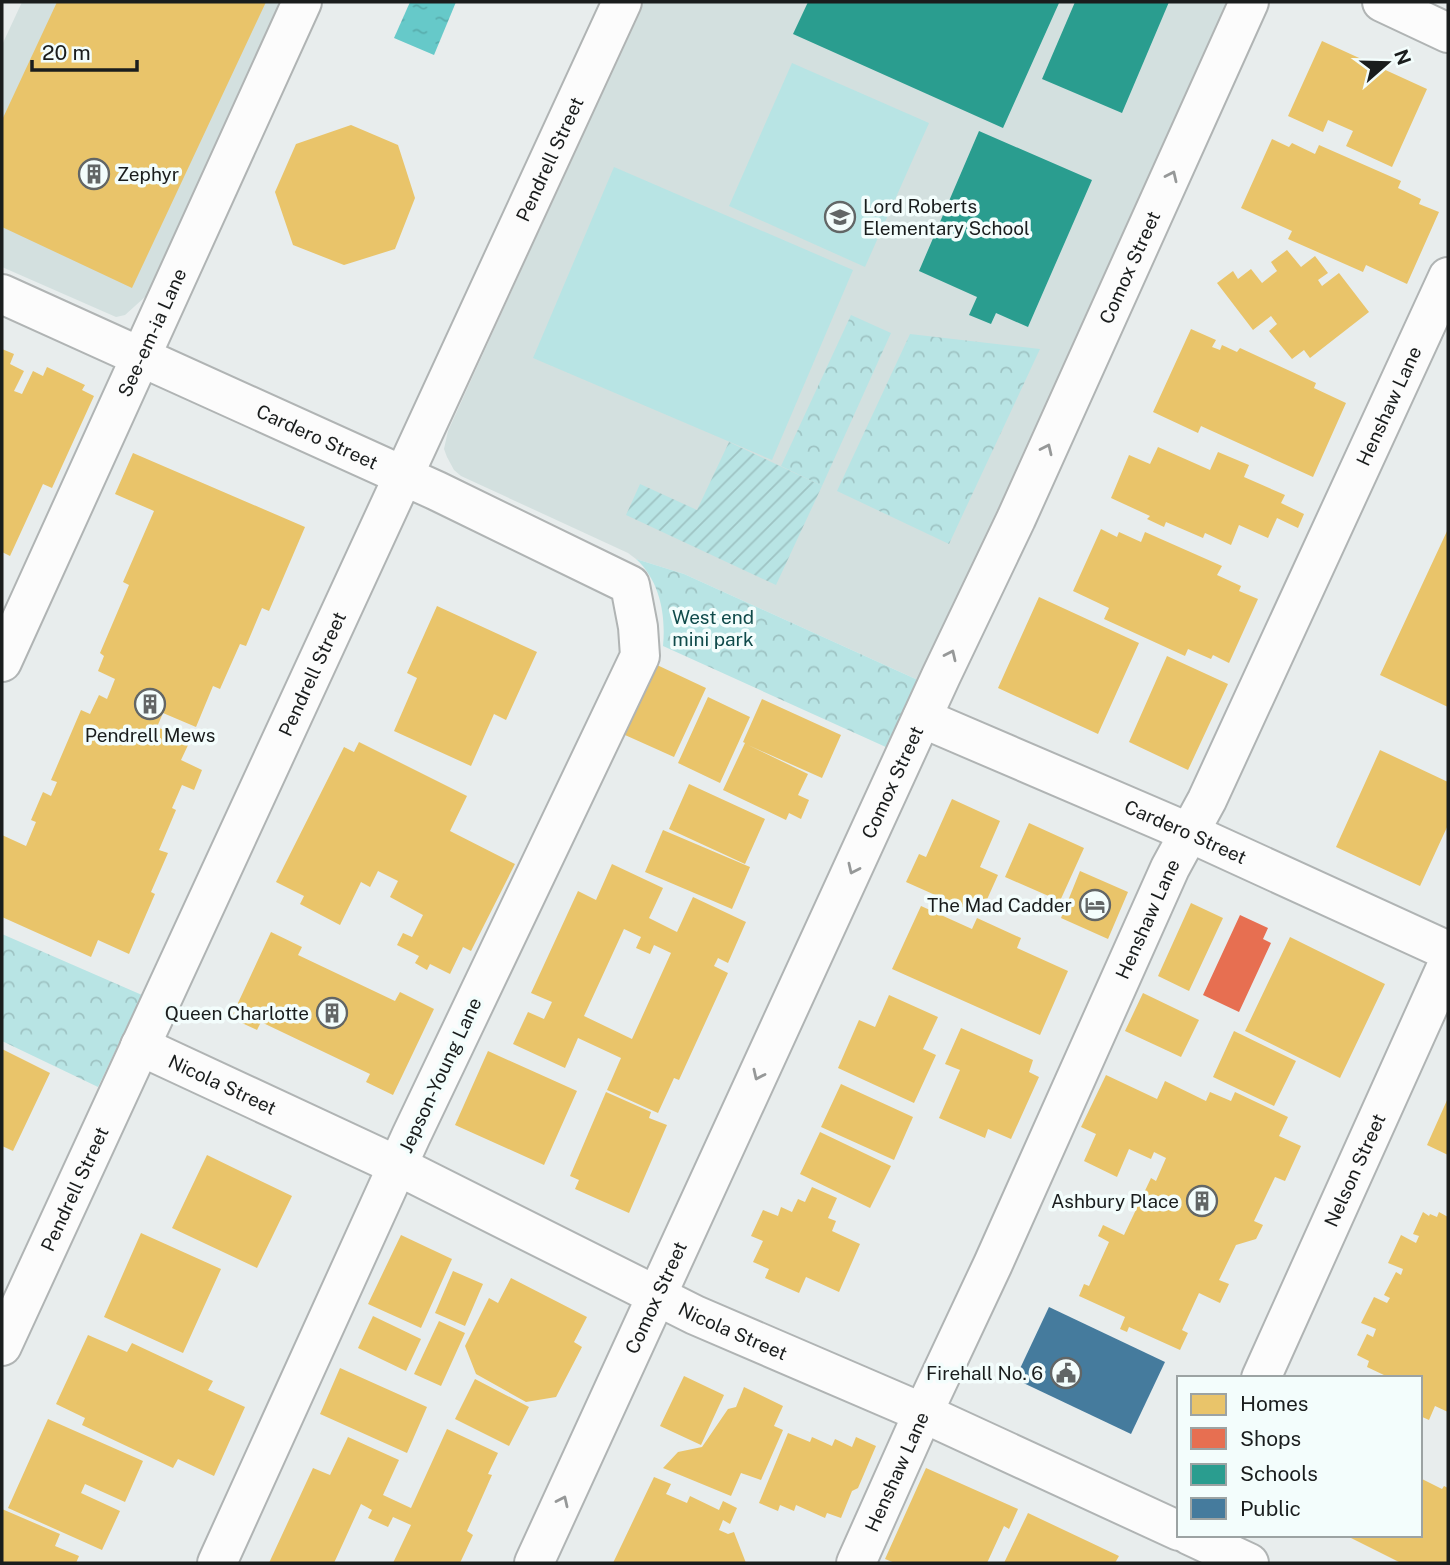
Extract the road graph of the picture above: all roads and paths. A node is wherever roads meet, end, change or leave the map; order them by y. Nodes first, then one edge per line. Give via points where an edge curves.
1 (302, 2) edge
2 (622, 2) edge
3 (1249, 2) edge
4 (1382, 2) edge
5 (1448, 33) edge
6 (1448, 277) edge
7 (2, 294) edge
8 (139, 358) junction
9 (404, 476) junction
10 (630, 585) joint
11 (2, 662) edge
12 (922, 718) junction
13 (1190, 833) junction
14 (1448, 951) edge
15 (1448, 963) edge
16 (141, 1046) junction
17 (398, 1166) junction
18 (657, 1295) junction
19 (2, 1346) edge
20 (1262, 1376) edge
21 (923, 1413) junction
22 (1177, 1530) edge
23 (1187, 1537) edge
24 (1192, 1537) edge
25 (217, 1563) edge
26 (534, 1563) edge
27 (856, 1563) edge
28 (1175, 1563) edge
29 (1249, 1563) edge

1 - 8 street, See-em-ia Lane
2 - 9 street, Pendrell Street
12 -> 3 street, Comox Street
4 - 5 street
6 - 13 street, Henshaw Lane
7 - 8 street, Cardero Street
8 - 9 street, Cardero Street
8 - 11 street, See-em-ia Lane
9 - 10 street, Cardero Street
9 - 16 street, Pendrell Street
10 - 17 street, Jepson-Young Lane via 640,656
12 - 13 street, Cardero Street
12 -> 18 street, Comox Street
13 - 14 street, Cardero Street
13 - 21 street, Henshaw Lane
15 - 20 street, Nelson Street
16 - 17 street, Nicola Street
16 - 19 street, Pendrell Street
17 - 18 street, Nicola Street
17 - 25 street, Jepson-Young Lane
18 - 21 street, Nicola Street
26 -> 18 street, Comox Street
21 - 22 street, Nicola Street
21 - 27 street, Henshaw Lane
23 - 28 street
24 - 29 street

